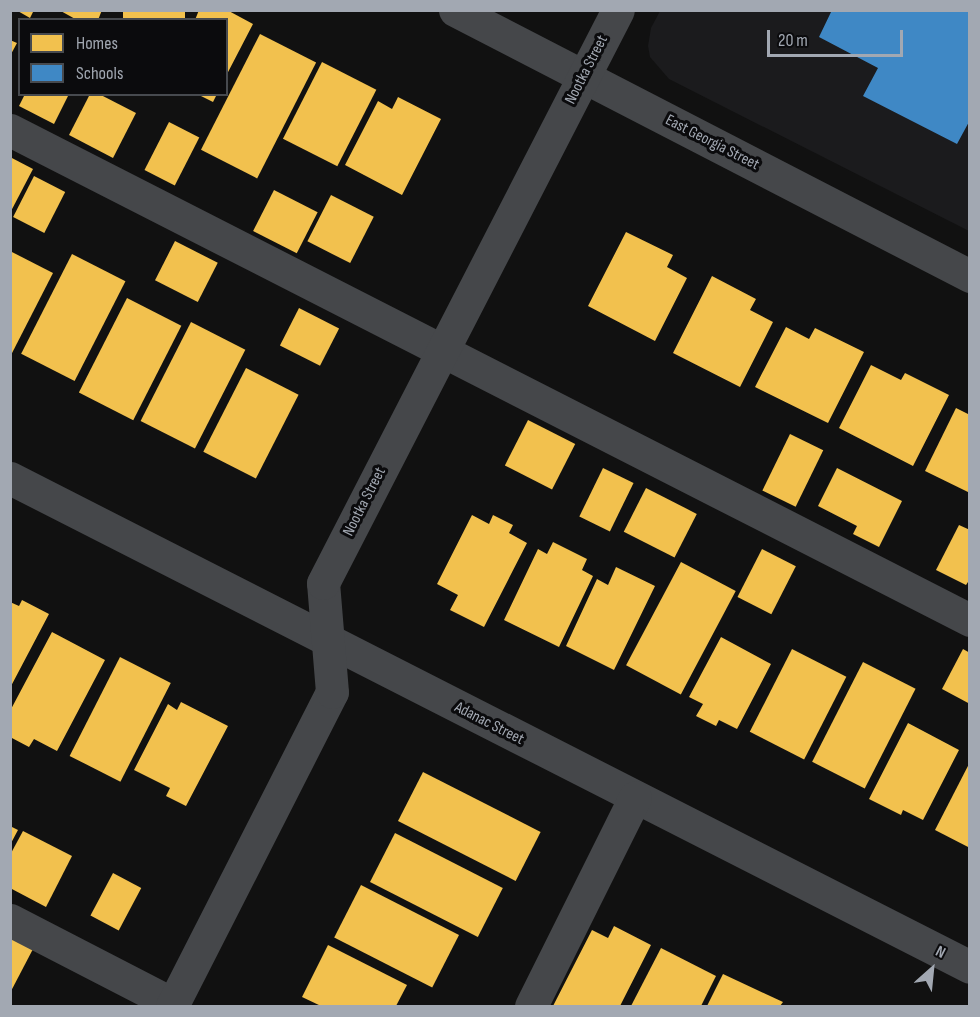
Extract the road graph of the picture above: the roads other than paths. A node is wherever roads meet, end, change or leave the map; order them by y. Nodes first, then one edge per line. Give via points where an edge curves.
1 (454, 10) edge
2 (618, 10) edge
3 (583, 77) junction
4 (10, 130) edge
5 (969, 276) edge
6 (442, 351) junction
7 (10, 478) edge
8 (969, 620) edge
9 (328, 641) junction
10 (635, 797) junction
11 (10, 920) edge
12 (969, 967) edge
13 (172, 1005) edge
14 (531, 1006) edge

1 - 3 street, East Georgia Street
2 - 3 street, Nootka Street
3 - 5 street, East Georgia Street
3 - 6 street, Nootka Street
4 - 6 street
6 - 8 street
6 - 9 street, Nootka Street via 323,583
7 - 9 street, Adanac Street
9 - 10 street, Adanac Street
9 - 13 street, Nootka Street via 332,692
10 - 12 street, Adanac Street
10 - 14 street
11 - 13 street

